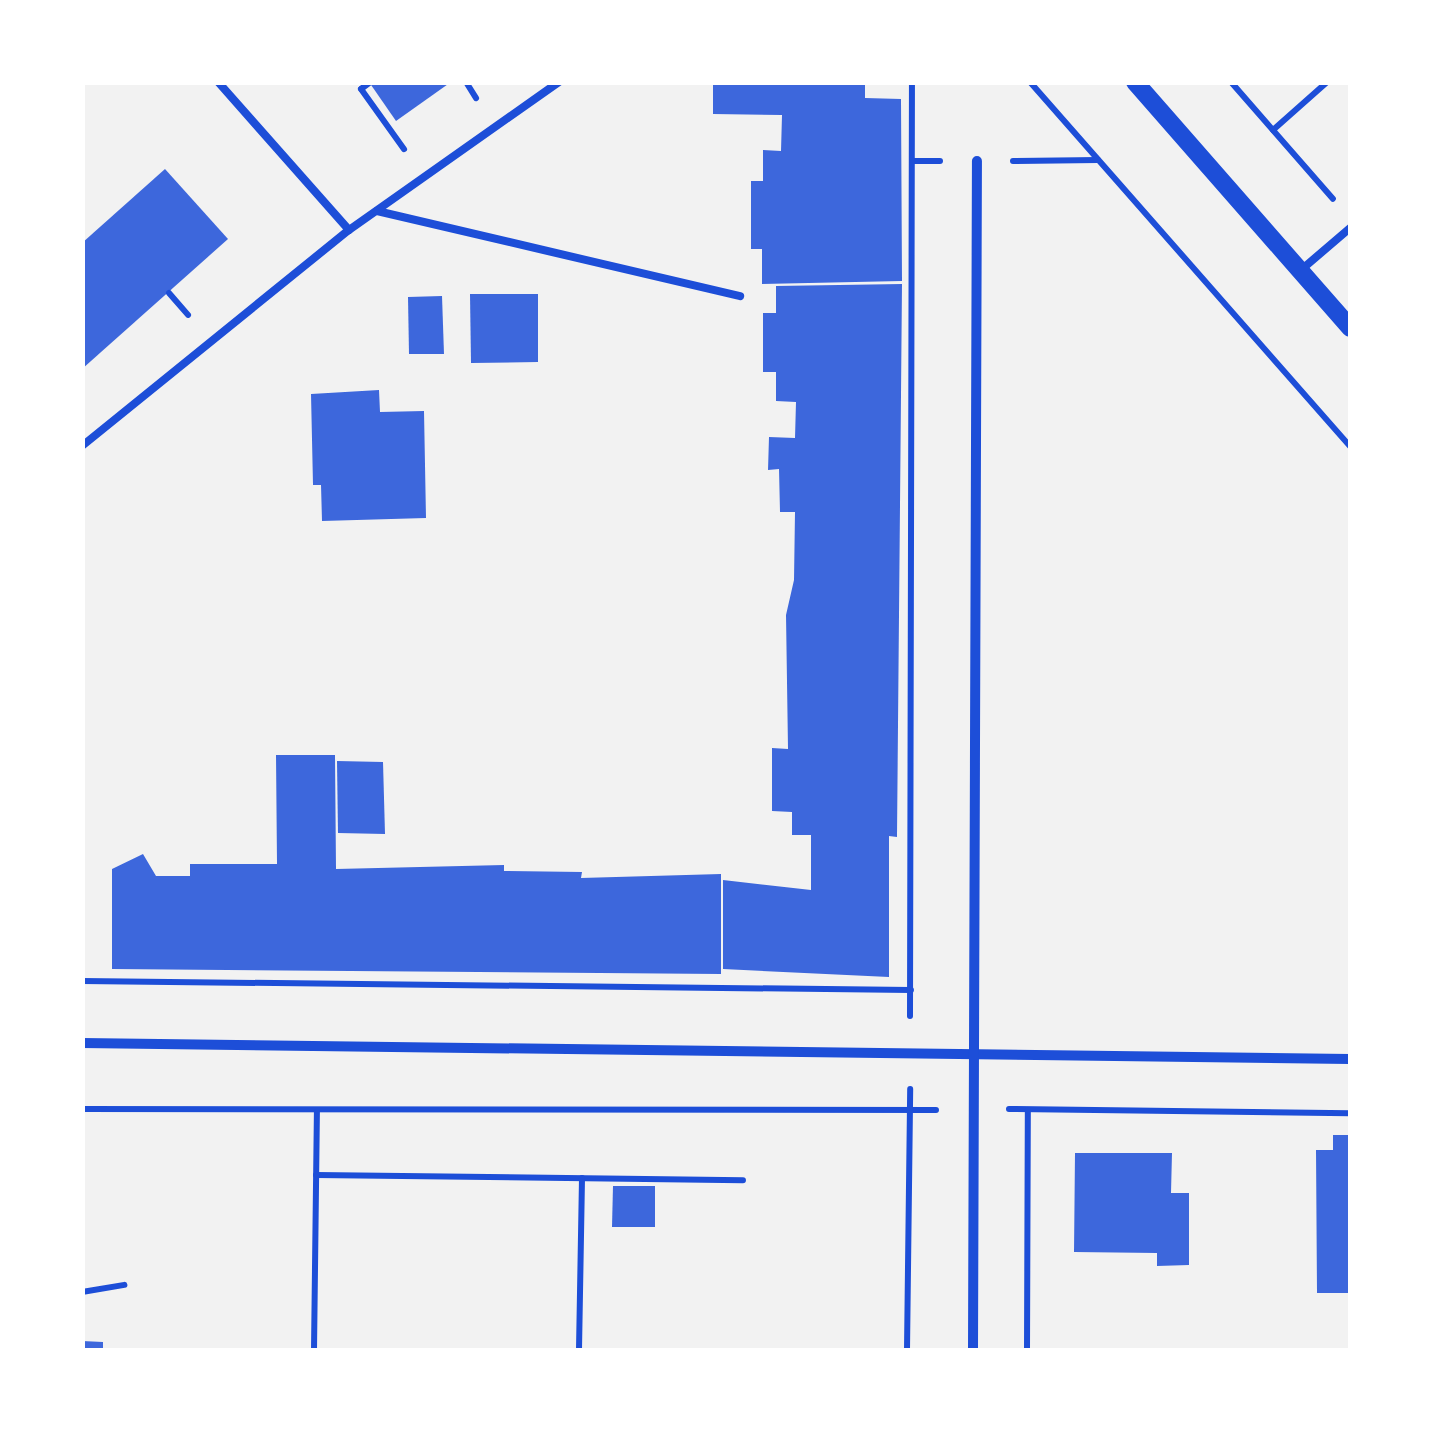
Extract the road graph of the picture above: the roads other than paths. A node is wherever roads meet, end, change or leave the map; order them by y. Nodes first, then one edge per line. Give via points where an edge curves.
1 (218, 82) edge
2 (559, 82) edge
3 (1136, 82) edge
4 (977, 161) dead end
5 (376, 211) junction
6 (1350, 228) edge
7 (349, 230) junction
8 (1300, 271) junction
9 (740, 296) dead end
10 (1350, 328) edge
11 (82, 446) edge
12 (82, 1044) edge
13 (974, 1058) junction
14 (1350, 1059) edge
15 (973, 1350) edge

1 - 7 lane
2 - 5 lane
3 - 8 street
4 - 13 street
5 - 7 lane
5 - 9 lane
6 - 8 lane
7 - 11 lane
8 - 10 street
12 - 13 street
13 - 14 street
13 - 15 street

